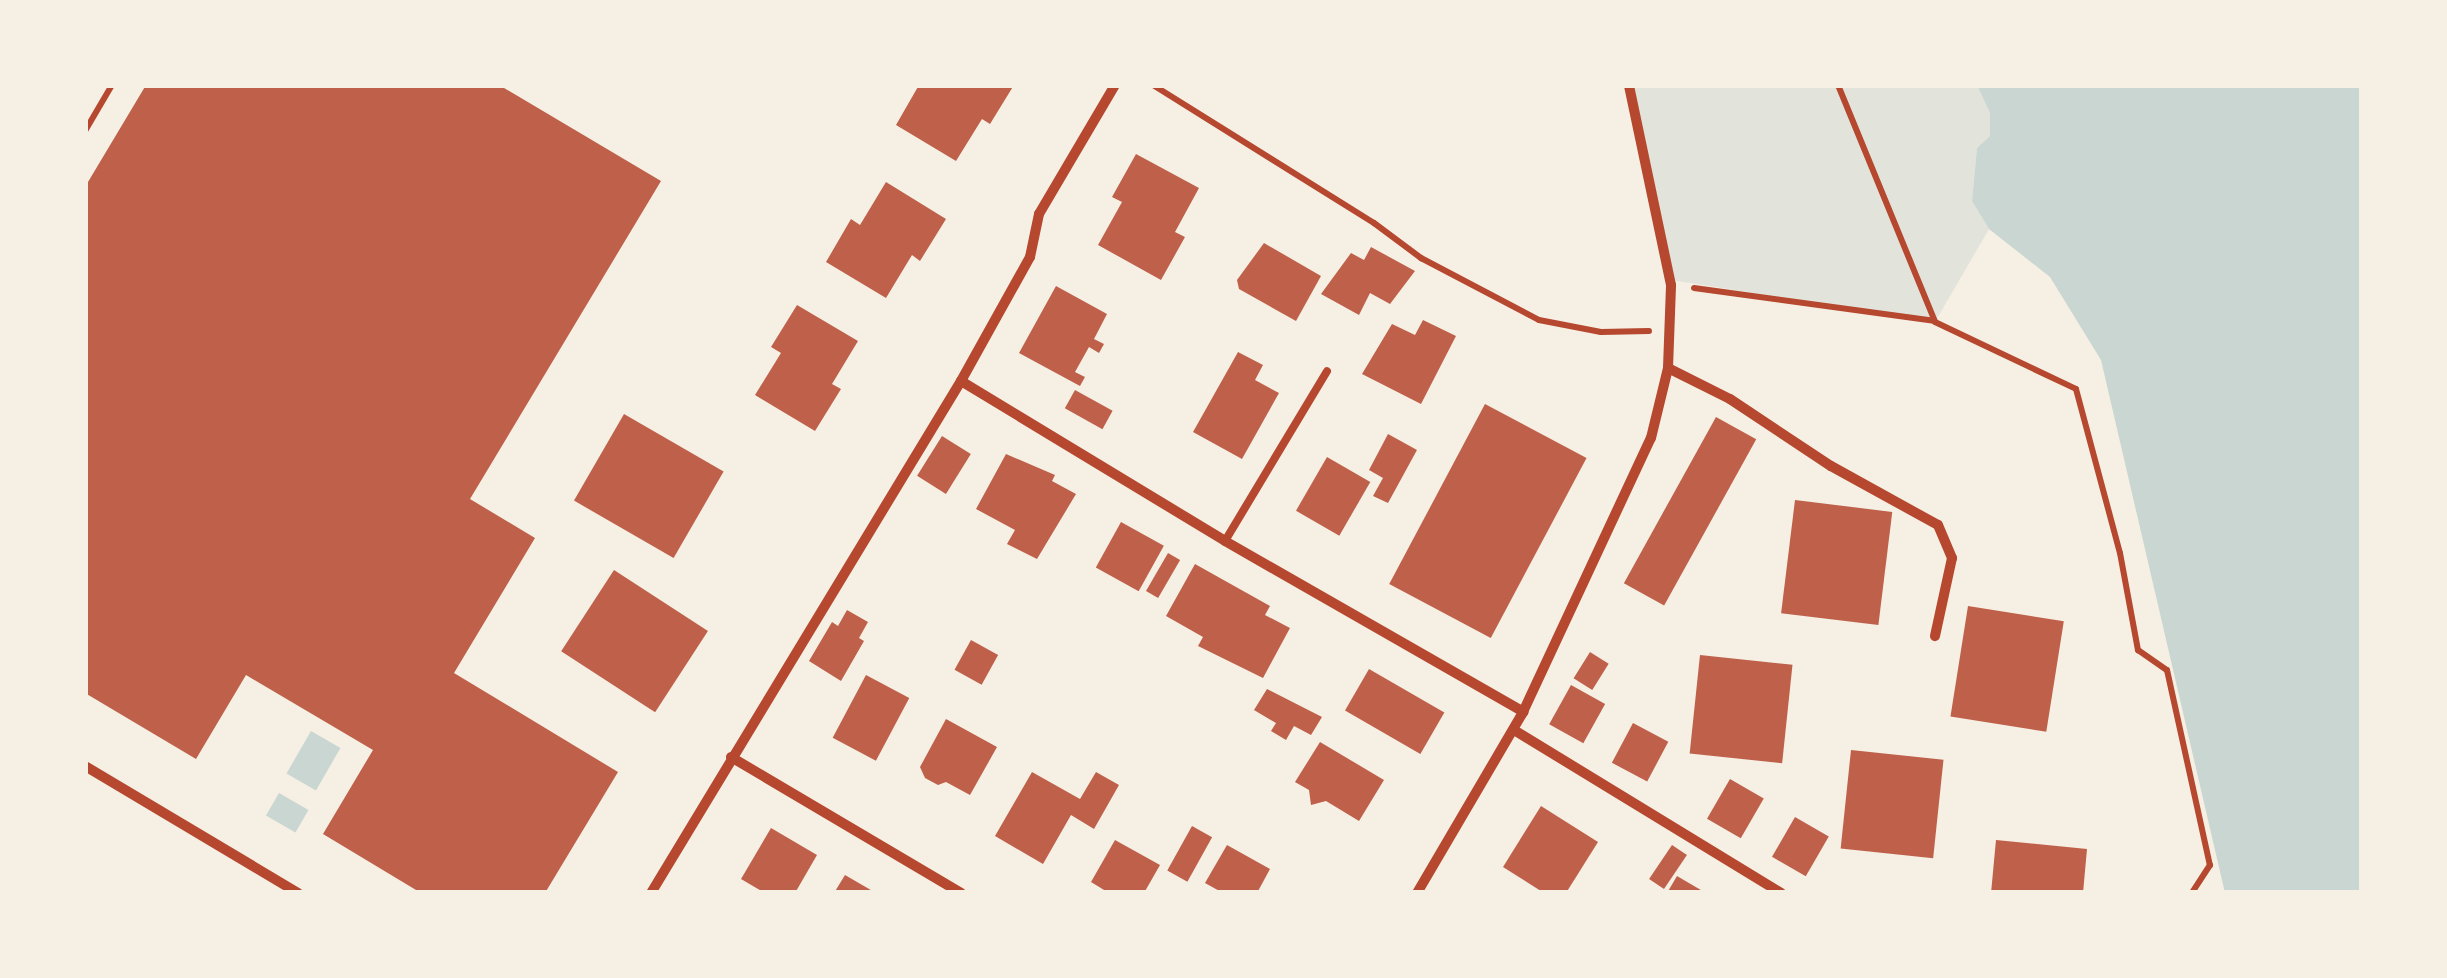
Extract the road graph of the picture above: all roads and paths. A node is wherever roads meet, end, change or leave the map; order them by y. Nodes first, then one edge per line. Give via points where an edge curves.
1 (112, 85) edge
2 (1115, 85) edge
3 (1152, 85) edge
4 (1629, 85) edge
5 (1838, 85) edge
6 (85, 131) edge
7 (1671, 285) junction
8 (1936, 322) junction
9 (1670, 330) junction
10 (1668, 368) junction
11 (1327, 371) dead end
12 (960, 381) junction
13 (1225, 541) junction
14 (1935, 636) dead end
15 (1524, 712) junction
16 (1514, 730) junction
17 (731, 756) junction
18 (85, 766) edge
19 (298, 893) edge
20 (651, 893) edge
21 (960, 893) edge
22 (1417, 893) edge
23 (1781, 893) edge
24 (2192, 893) edge

1 - 6 path
2 - 12 street via 1039,214 1030,257
3 - 9 path via 1420,258 1539,320 1600,332
4 - 7 street
5 - 8 path
7 - 8 path
7 - 9 street
8 - 24 path via 2076,389 2138,650 2167,670 2210,865
9 - 10 street
10 - 14 street via 1730,398 1831,466 1938,525 1952,558
10 - 15 street via 1651,438
11 - 13 lane
12 - 13 street
12 - 17 street
13 - 15 street
15 - 16 street
16 - 22 street
16 - 23 street
17 - 20 street
17 - 21 street
18 - 19 street

